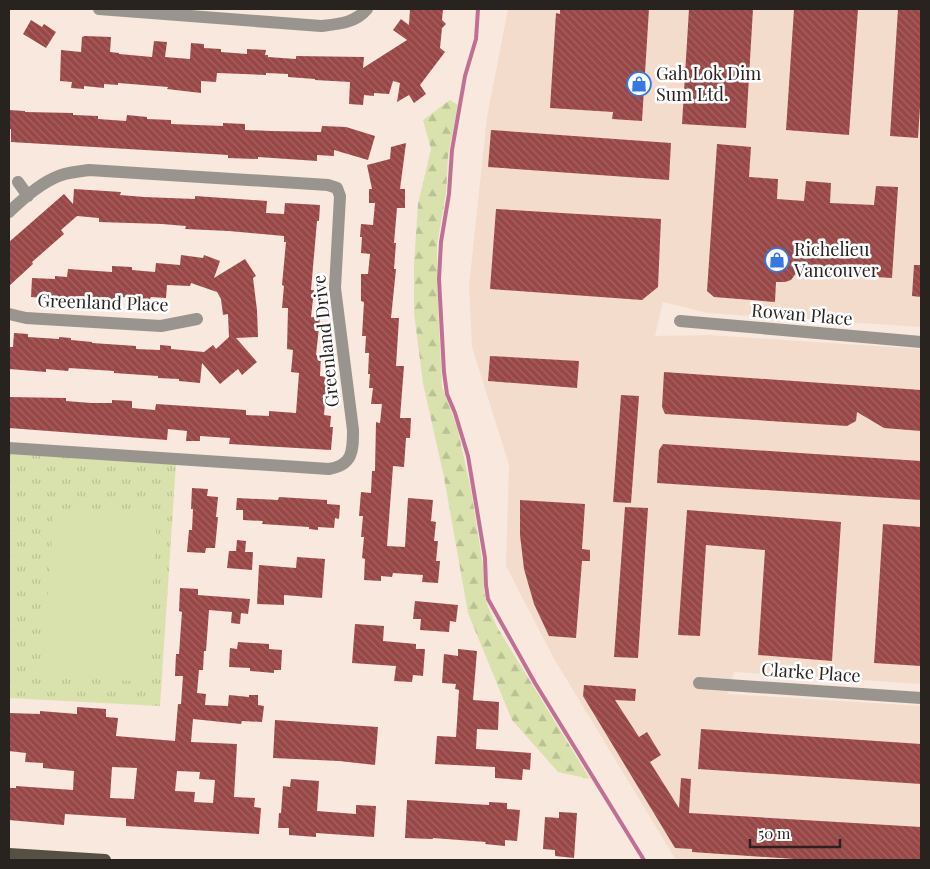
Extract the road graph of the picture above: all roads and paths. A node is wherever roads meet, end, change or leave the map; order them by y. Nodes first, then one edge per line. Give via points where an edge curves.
1 (98, 9) edge
2 (367, 9) edge
3 (18, 182) dead end
4 (28, 196) junction
5 (9, 212) edge
6 (9, 314) edge
7 (197, 319) dead end
8 (680, 321) dead end
9 (921, 342) edge
10 (9, 448) edge
11 (699, 683) dead end
12 (921, 698) edge
13 (9, 854) edge
14 (106, 860) edge

1 - 2 street via 321,26 346,24
3 - 4 street
4 - 5 street, Greenland Drive
4 - 10 street, Greenland Drive via 53,178 89,170 337,188 340,196 335,288 353,450 340,467 329,469
6 - 7 street, Greenland Place via 26,318 161,326
8 - 9 street, Rowan Place
11 - 12 street, Clarke Place
13 - 14 main road

